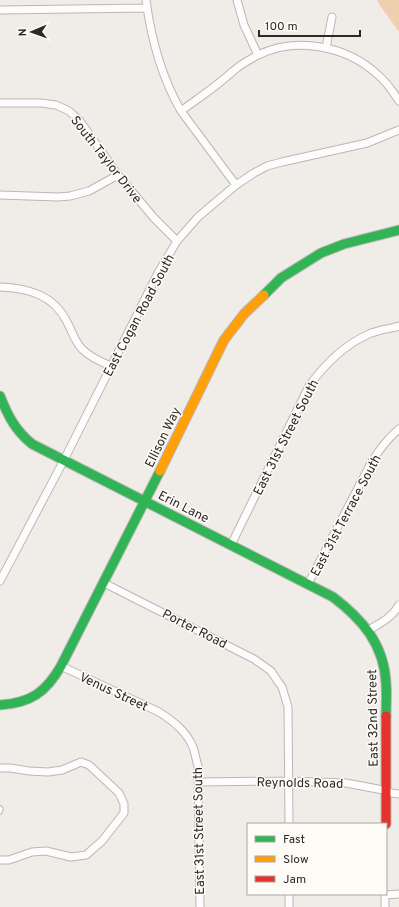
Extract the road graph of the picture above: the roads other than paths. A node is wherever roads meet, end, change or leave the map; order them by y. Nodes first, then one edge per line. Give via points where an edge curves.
1 (146, 0) edge
2 (237, 0) edge
3 (147, 8) junction
4 (0, 10) edge
5 (332, 17) dead end
6 (326, 48) junction
7 (258, 55) junction
8 (399, 101) edge
9 (0, 103) edge
10 (181, 111) junction
11 (399, 130) edge
12 (118, 175) junction
13 (236, 185) junction
14 (0, 195) edge
15 (399, 230) edge
16 (177, 241) junction
17 (0, 287) edge
18 (399, 326) edge
19 (111, 366) junction
20 (0, 396) edge
21 (3, 412) edge
22 (399, 429) edge
23 (64, 460) junction
24 (145, 501) junction
25 (231, 544) junction
26 (0, 581) edge
27 (104, 583) junction
28 (308, 584) junction
29 (399, 605) edge
30 (369, 630) junction
31 (61, 666) junction
32 (0, 705) edge
33 (167, 717) joint
34 (0, 768) edge
35 (289, 781) junction
36 (199, 782) junction
37 (386, 792) junction
38 (399, 794) edge
39 (0, 808) edge
40 (0, 812) edge
41 (289, 823) edge
42 (386, 823) edge
43 (0, 860) edge
44 (387, 894) edge
45 (399, 894) edge
46 (289, 895) edge
47 (385, 895) edge
48 (200, 907) edge
49 (289, 907) edge
50 (385, 907) edge

1 - 3 street
2 - 7 street via 244,25
3 - 4 street
3 - 10 street via 161,66
5 - 6 street
6 - 7 street via 308,45 289,46
6 - 8 street via 354,58 378,74
7 - 10 street via 238,67
9 - 12 street, South Taylor Drive via 45,103 68,111 80,121
10 - 13 street
11 - 13 street, East Cogan Road South via 367,143 268,166
12 - 14 street via 89,191 70,196
12 - 16 street, South Taylor Drive
13 - 16 street, East Cogan Road South via 198,217
15 - 24 street, Ellison Way via 344,244 321,254 281,278 244,314 224,340
16 - 19 street, East Cogan Road South
17 - 19 street via 18,288 42,295 62,312 83,350
18 - 25 street, East 31st Street South via 370,334 348,346 318,373 309,386
19 - 23 street, East Cogan Road South
20 - 21 street, Erin Lane
21 - 23 street, Erin Lane via 23,437
22 - 28 street, East 31st Terrace South via 371,463
23 - 24 street, Erin Lane
23 - 26 street, East Cogan Road South
24 - 25 street, Erin Lane
24 - 27 street, Ellison Way
25 - 28 street, Erin Lane
27 - 31 street, Ellison Way
27 - 35 street, Porter Road via 254,658 271,671 282,687 288,707
28 - 30 street, Erin Lane via 345,606
29 - 30 street via 386,620
30 - 37 street, East 32nd Street via 385,673
31 - 32 street, Ellison Way via 52,681 29,699 16,704
31 - 33 street, Venus Street
33 - 36 street, East 31st Street South via 185,734 193,747
34 - 43 street via 48,772 62,770 81,762 89,765 119,793 124,804 124,813 102,841 86,855 71,857 46,851
35 - 36 street, Reynolds Road
35 - 37 street, Reynolds Road via 346,782
35 - 41 street
36 - 48 street, East 31st Street South
37 - 38 street, Reynolds Road
37 - 42 street, East 32nd Street
39 - 40 lane
44 - 45 street
46 - 49 street
47 - 50 street

